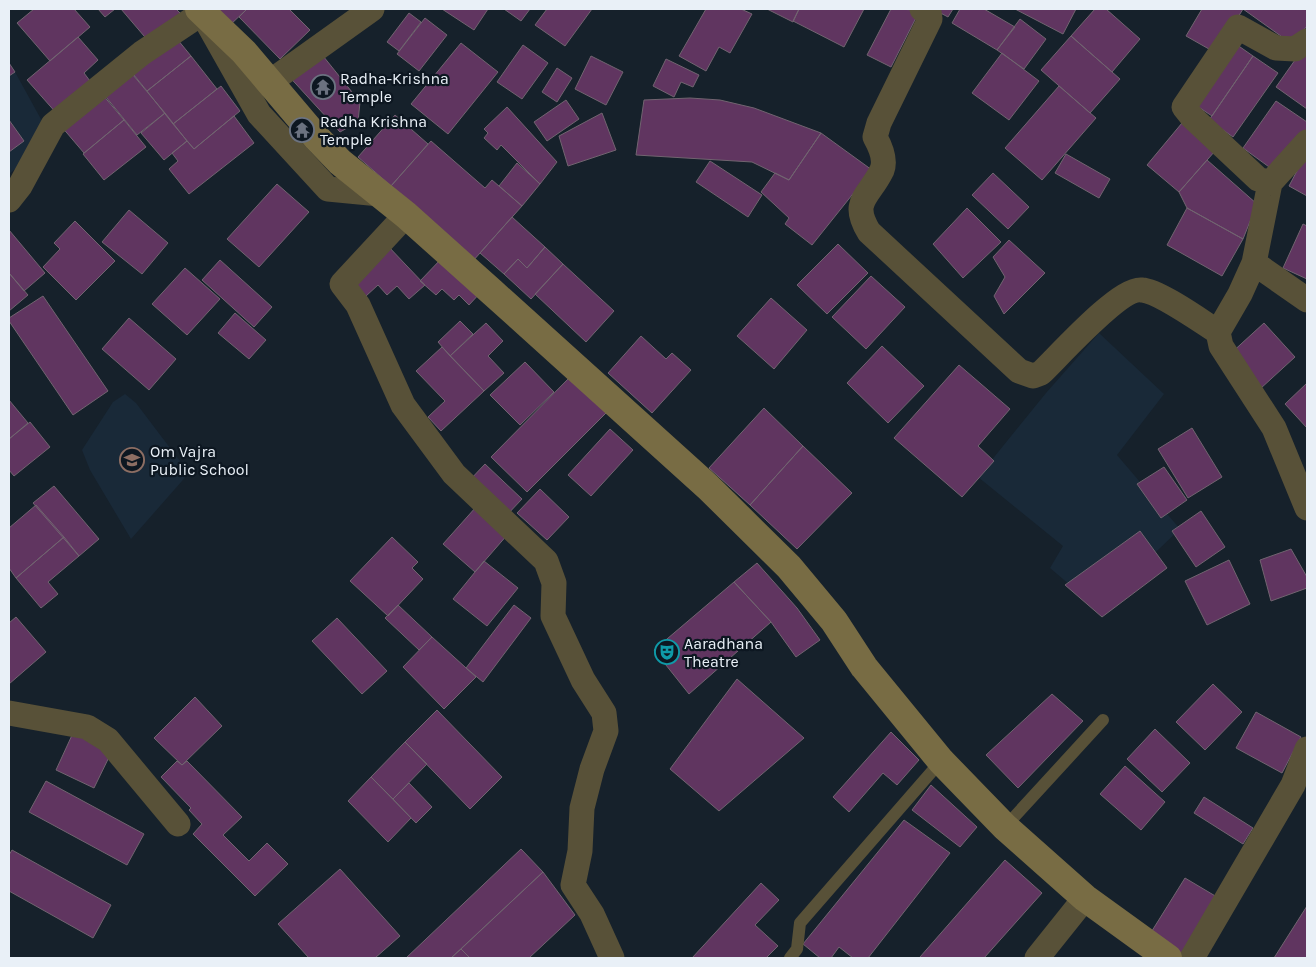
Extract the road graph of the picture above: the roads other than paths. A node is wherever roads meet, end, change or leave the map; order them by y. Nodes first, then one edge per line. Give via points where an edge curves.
1 (372, 9) edge
2 (922, 9) edge
3 (200, 11) edge
4 (1307, 41) edge
5 (270, 82) junction
6 (1307, 142) edge
7 (1270, 183) junction
8 (380, 194) junction
9 (9, 200) edge
10 (406, 215) junction
11 (1254, 263) junction
12 (1307, 300) edge
13 (1218, 332) junction
14 (1307, 508) edge
15 (9, 713) edge
16 (1103, 720) dead end
17 (1307, 749) edge
18 (940, 762) junction
19 (178, 824) dead end
20 (1005, 827) junction
21 (1085, 898) junction
22 (612, 958) edge
23 (790, 958) edge
24 (1036, 958) edge
25 (1168, 958) edge
26 (1192, 958) edge

1 - 5 street
2 - 13 street via 929,12 930,19 875,137 881,149 882,170 861,203 860,218 869,232 1019,371 1033,376 1041,373 1114,302 1130,291 1143,289
3 - 5 main road via 244,52
3 - 8 street via 259,114 328,189
3 - 9 street via 53,125
4 - 7 street via 1295,49 1276,48 1238,27 1184,107 1258,179
5 - 8 main road via 322,144
6 - 7 street
7 - 11 street
8 - 10 main road
10 - 18 main road via 708,487 790,567
10 - 22 street via 342,284 358,305 408,412 454,474 546,561 554,583 553,616 583,680 604,713 606,731 582,808 580,851 573,885 592,914
11 - 12 street
11 - 13 street
13 - 14 street via 1221,346 1274,428
15 - 19 street via 87,727 108,740
16 - 20 lane
17 - 26 street via 1292,785
18 - 20 main road
18 - 23 lane via 800,923 797,949
20 - 21 main road
21 - 24 street
21 - 25 main road

